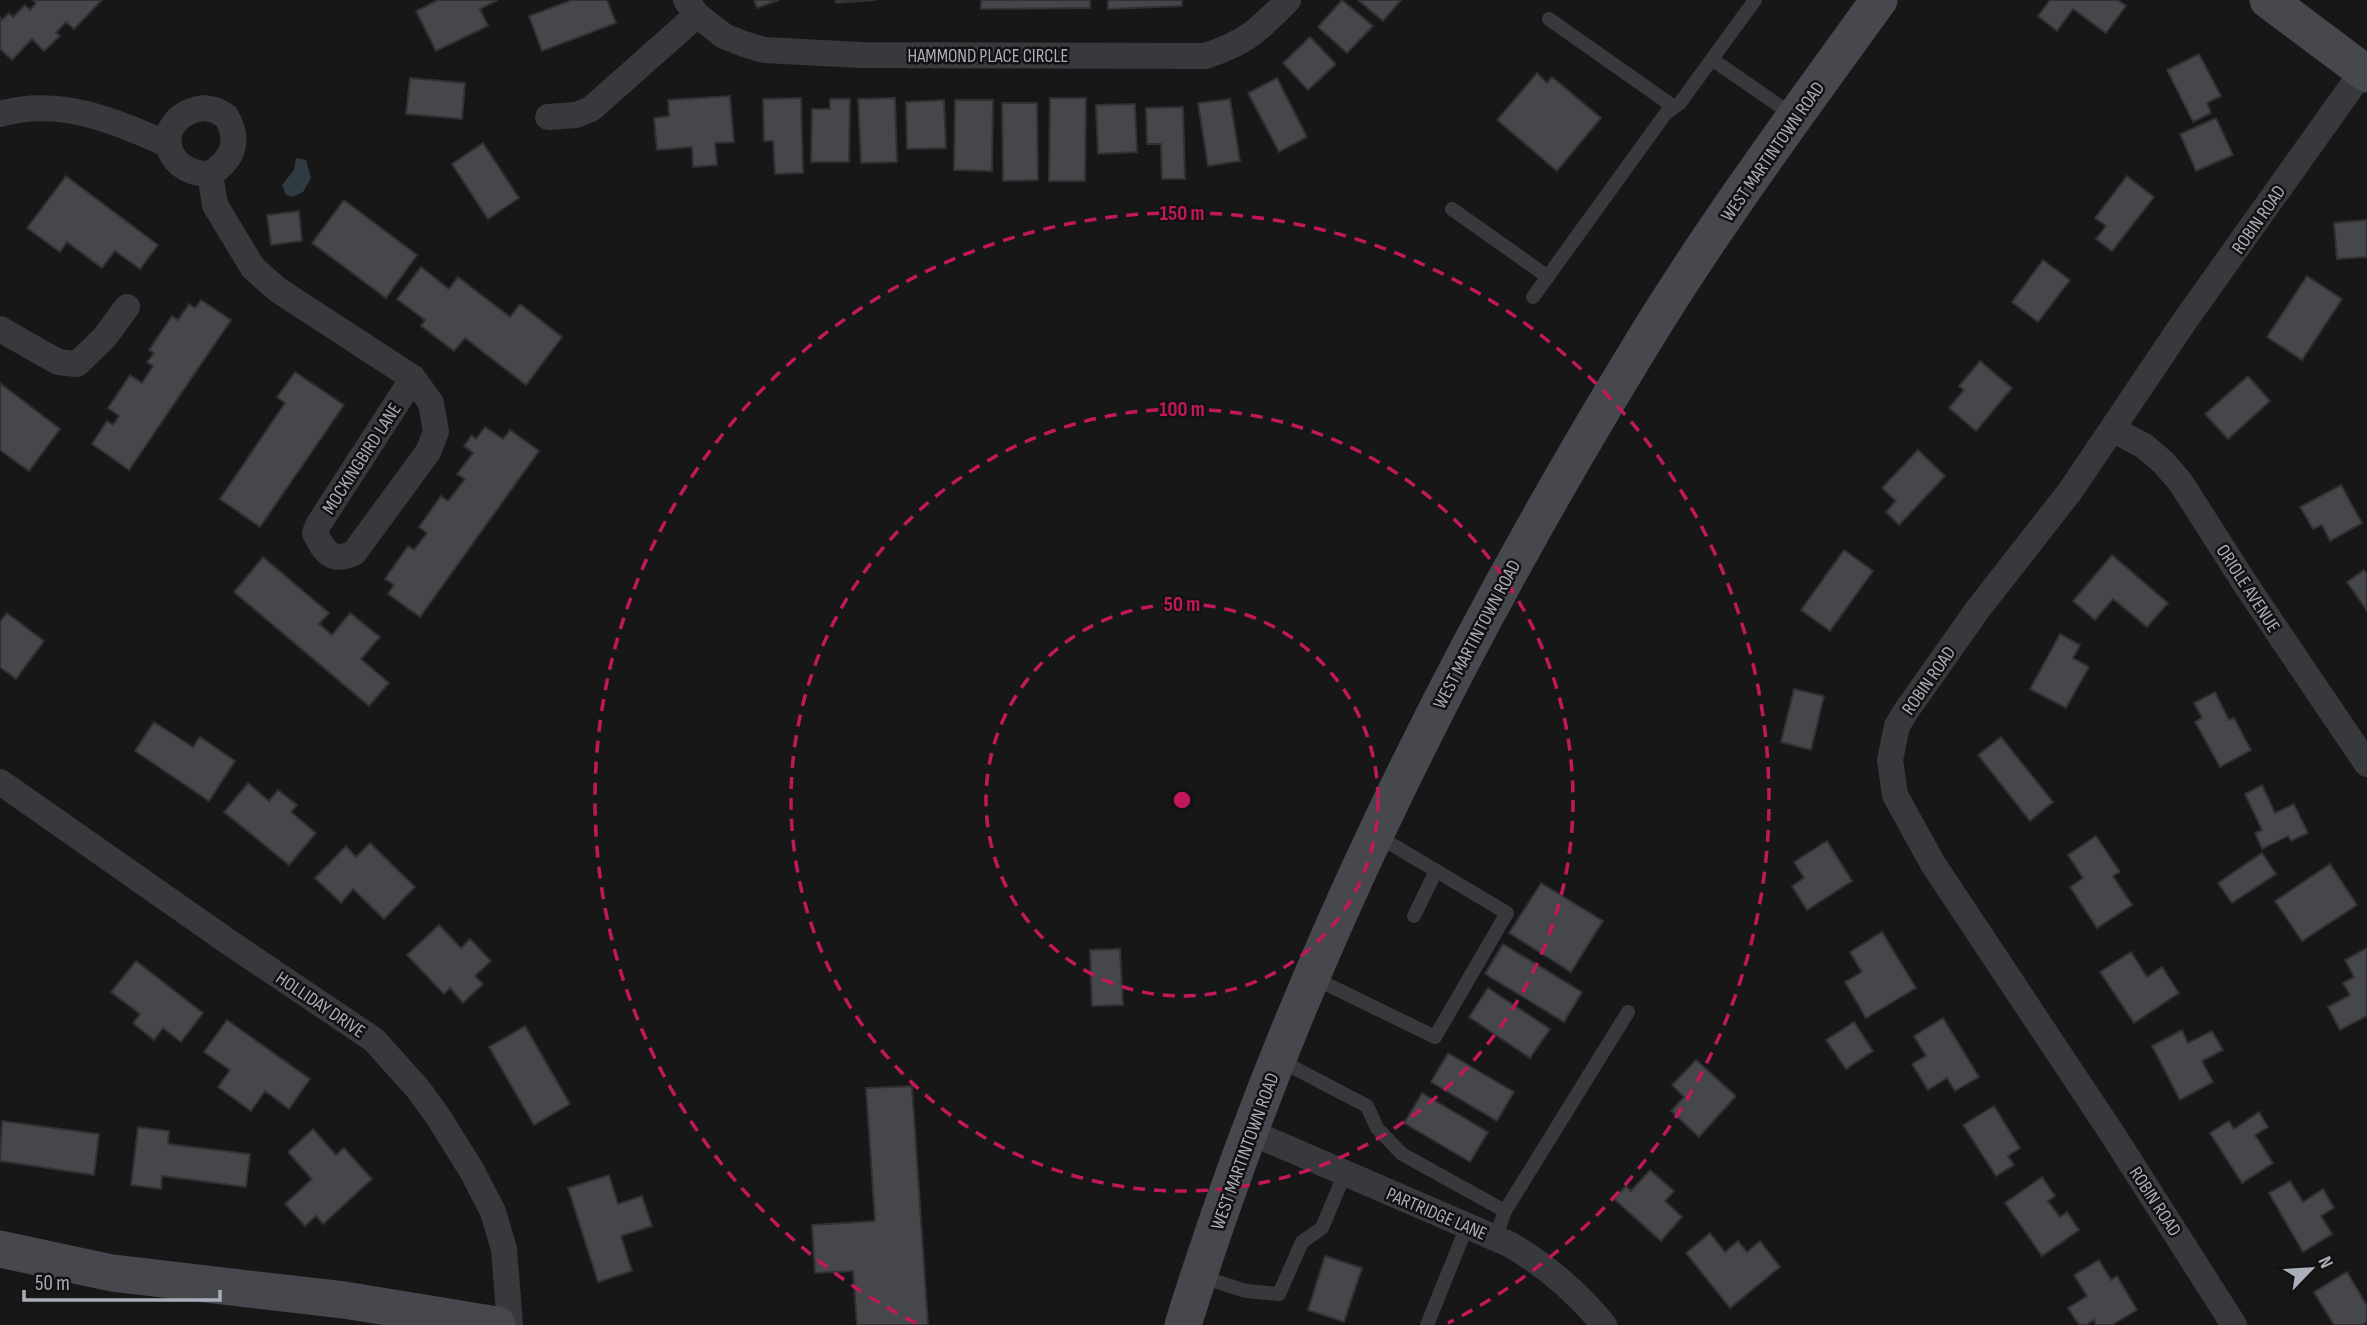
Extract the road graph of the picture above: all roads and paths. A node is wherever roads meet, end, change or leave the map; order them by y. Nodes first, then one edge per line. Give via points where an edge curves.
1 (1289, 0) edge
2 (1879, 0) edge
3 (2268, 0) edge
4 (1749, 2) edge
5 (692, 7) edge
6 (1549, 19) dead end
7 (1713, 60) junction
8 (2366, 70) edge
9 (1674, 107) junction
10 (0, 114) edge
11 (548, 117) dead end
12 (1795, 117) junction
13 (169, 145) junction
14 (210, 174) junction
15 (1452, 209) dead end
16 (1548, 277) junction
17 (1533, 297) dead end
18 (127, 307) dead end
19 (0, 329) edge
20 (413, 378) junction
21 (2114, 429) junction
22 (2367, 764) edge
23 (0, 782) edge
24 (1374, 835) junction
25 (1436, 871) junction
26 (1414, 916) dead end
27 (1313, 977) junction
28 (1628, 1012) dead end
29 (1278, 1060) junction
30 (1250, 1132) junction
31 (1345, 1173) junction
32 (1505, 1211) junction
33 (1467, 1226) junction
34 (1495, 1239) junction
35 (0, 1249) edge
36 (1199, 1275) junction
37 (2231, 1324) edge
38 (498, 1325) edge
39 (510, 1325) edge
40 (1183, 1325) edge
41 (1427, 1325) edge
42 (1604, 1325) edge

1 - 5 street, HAMMOND PLACE CIRCLE via 1255,33 1205,56 861,55 764,50 724,36
2 - 12 main road, WEST MARTINTOWN ROAD
3 - 8 main road
4 - 7 lane
5 - 11 street via 591,108 576,115
6 - 9 lane
7 - 9 lane
7 - 12 lane
8 - 21 street, ROBIN ROAD via 2184,322
9 - 16 lane
10 - 13 street via 33,109 86,113
12 - 24 main road, WEST MARTINTOWN ROAD via 1644,339 1553,494 1439,702
13 - 14 street via 179,164 189,171
13 - 14 street via 168,134 182,115 203,108 226,116 234,137 233,151
14 - 20 street, MOCKINGBIRD LANE via 215,205 253,268 278,290
15 - 16 lane
16 - 17 lane
18 - 19 street via 104,338 76,363 58,362
20 - 20 street, MOCKINGBIRD LANE via 431,404 435,419 436,432 428,453 355,553 334,557 320,543 315,533 318,525
21 - 22 street, ORIOLE AVENUE via 2144,446 2181,483
21 - 37 street, ROBIN ROAD via 1906,711 1892,743 1891,778 1895,795 1933,864 2115,1138
23 - 39 street, HOLLIDAY DRIVE via 374,1040 437,1115 492,1212 504,1249
24 - 25 lane
24 - 27 main road, WEST MARTINTOWN ROAD
25 - 26 lane
25 - 27 lane via 1507,913 1435,1037
27 - 29 main road, WEST MARTINTOWN ROAD
28 - 32 lane
29 - 30 main road, WEST MARTINTOWN ROAD
29 - 32 lane via 1367,1106 1377,1128 1402,1154
30 - 31 street, PARTRIDGE LANE
30 - 36 main road, WEST MARTINTOWN ROAD
31 - 33 street, PARTRIDGE LANE
31 - 36 lane via 1321,1228 1302,1242 1279,1294 1246,1291
32 - 34 lane
33 - 34 street, PARTRIDGE LANE
33 - 41 lane
34 - 42 street, PARTRIDGE LANE via 1559,1277
35 - 38 main road via 112,1273 344,1300
36 - 40 main road, WEST MARTINTOWN ROAD

